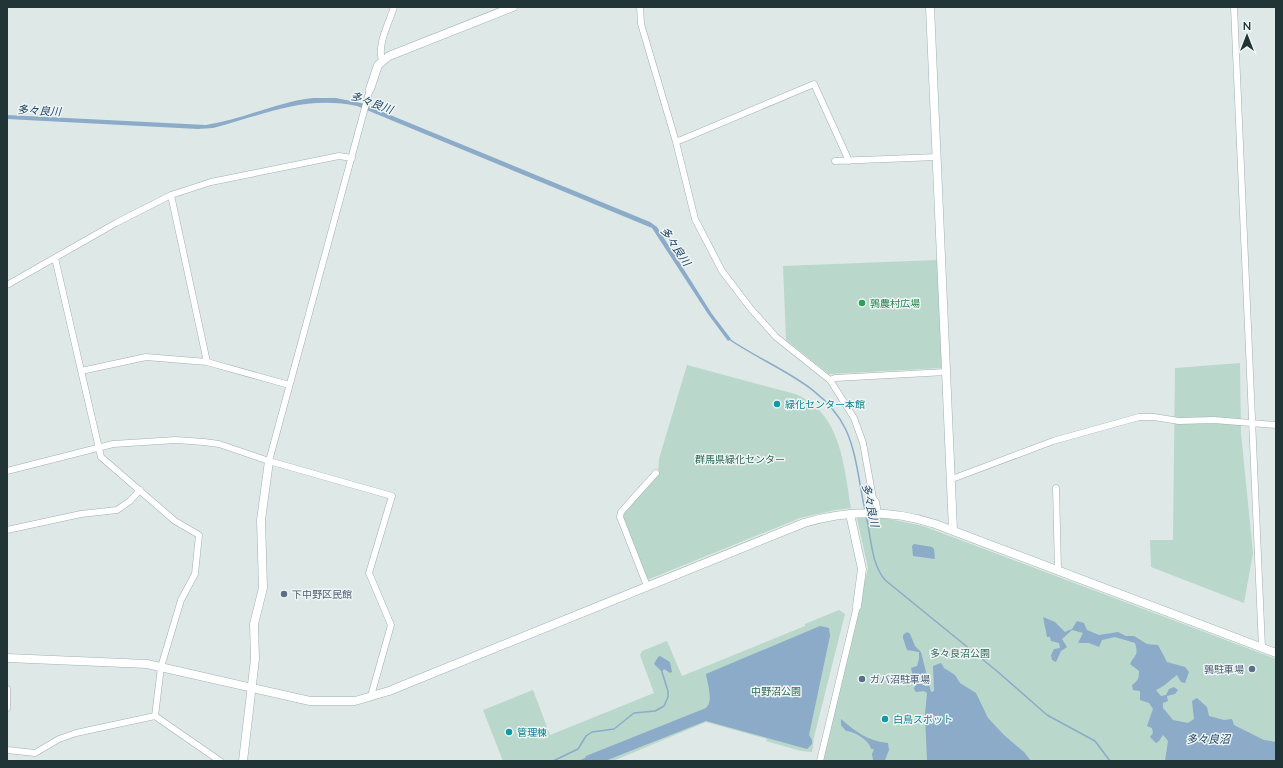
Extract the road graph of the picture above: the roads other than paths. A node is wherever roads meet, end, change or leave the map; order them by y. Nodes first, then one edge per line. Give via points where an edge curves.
1 (394, 7) edge
2 (513, 7) edge
3 (640, 7) edge
4 (930, 7) edge
5 (1234, 7) edge
6 (382, 60) junction
7 (369, 93) joint
8 (676, 142) junction
9 (937, 157) junction
10 (352, 158) junction
11 (836, 161) dead end
12 (849, 161) junction
13 (172, 195) junction
14 (55, 258) junction
15 (7, 285) edge
16 (207, 362) junction
17 (82, 371) junction
18 (946, 372) junction
19 (830, 380) junction
20 (289, 385) junction
21 (1252, 422) junction
22 (1276, 425) edge
23 (98, 448) junction
24 (269, 461) junction
25 (7, 471) edge
26 (656, 473) dead end
27 (952, 479) junction
28 (1056, 488) dead end
29 (140, 490) junction
30 (876, 513) junction
31 (853, 514) junction
32 (7, 530) edge
33 (953, 530) junction
34 (1058, 570) junction
35 (647, 586) junction
36 (857, 606) joint
37 (1262, 648) junction
38 (1276, 653) edge
39 (7, 658) edge
40 (161, 667) junction
41 (250, 688) junction
42 (7, 689) edge
43 (371, 696) junction
44 (7, 708) edge
45 (155, 716) junction
46 (7, 750) edge
47 (220, 761) edge
48 (243, 761) edge
49 (820, 761) edge

1 - 6 street via 381,45
2 - 6 street
3 - 8 street via 641,24
4 - 9 street
5 - 21 street
6 - 7 street via 374,74
7 - 10 street
8 - 12 street via 814,84
8 - 19 street via 695,219 722,271 764,325
9 - 12 street
9 - 18 street
10 - 13 street via 339,156 211,182
10 - 20 street
11 - 12 street
13 - 14 street
13 - 16 street
14 - 15 street
14 - 17 street
16 - 17 street via 146,357
16 - 20 street
17 - 23 street
18 - 19 street
18 - 27 street
19 - 30 street via 854,418 863,443 873,498 876,502
20 - 24 street
21 - 22 street
21 - 27 street via 1179,421 1139,417 1053,440
21 - 37 street
23 - 24 street via 154,440 204,442 219,444
23 - 25 street
23 - 29 street via 101,457
24 - 41 street via 261,520 263,588 255,616 255,659
24 - 43 street via 392,496 369,573 391,626
26 - 35 street via 620,512
27 - 33 street
28 - 34 street
29 - 32 street via 117,510 81,514
29 - 40 street via 175,521 199,535 195,574 181,600
30 - 31 street
30 - 33 street via 919,519
31 - 35 street via 804,523
31 - 36 street via 862,569
33 - 34 street
34 - 37 street
35 - 43 street
36 - 49 street
37 - 38 street
39 - 40 street via 138,663
40 - 41 street
40 - 45 street
41 - 43 street via 310,701 355,701
41 - 48 street
42 - 44 street
45 - 46 street via 76,732 35,753
45 - 47 street

